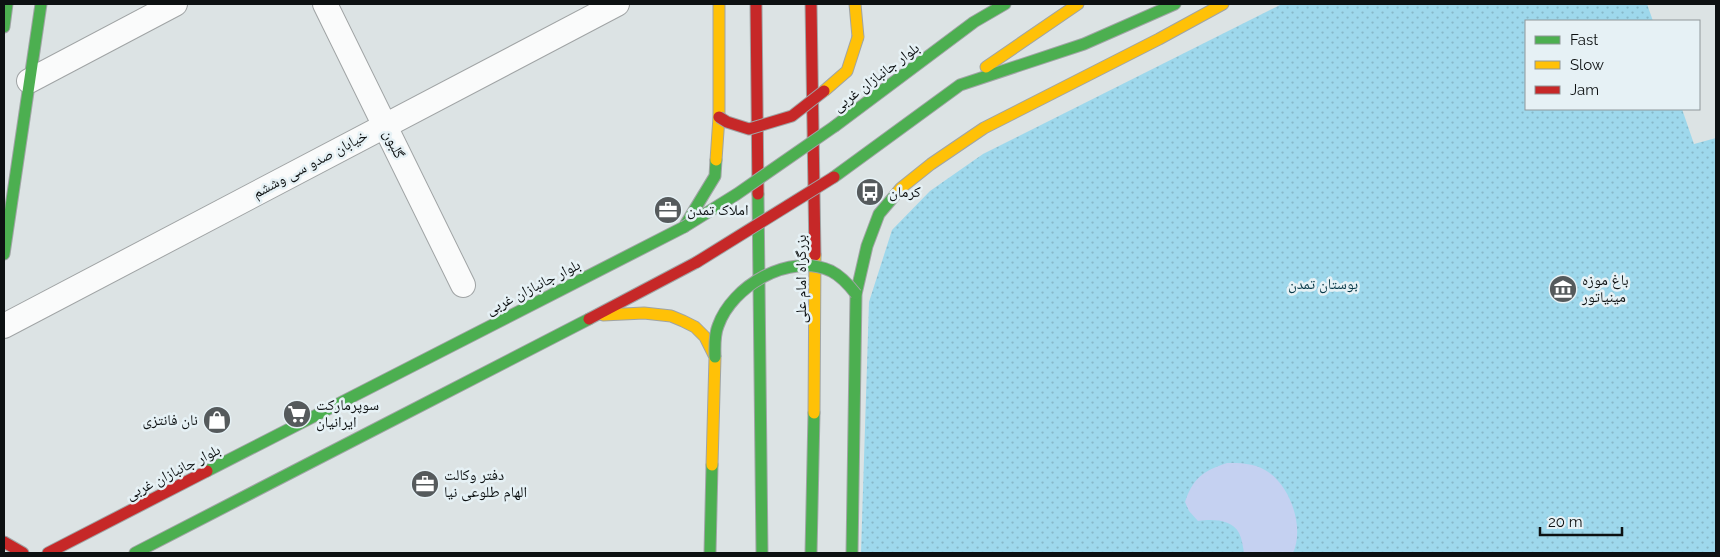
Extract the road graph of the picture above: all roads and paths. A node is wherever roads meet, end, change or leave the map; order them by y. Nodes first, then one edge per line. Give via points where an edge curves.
1 (7, 4) edge
2 (41, 4) edge
3 (175, 4) edge
4 (325, 4) edge
5 (617, 4) edge
6 (719, 4) edge
7 (756, 4) edge
8 (811, 4) edge
9 (855, 4) edge
10 (990, 4) edge
11 (1005, 4) edge
12 (1078, 4) edge
13 (1175, 4) edge
14 (1223, 4) edge
15 (974, 22) junction
16 (4, 27) edge
17 (29, 82) junction
18 (960, 85) junction
19 (719, 117) junction
20 (384, 125) junction
21 (684, 226) junction
22 (4, 254) edge
23 (463, 285) dead end
24 (856, 294) junction
25 (597, 315) junction
26 (4, 326) edge
27 (715, 357) junction
28 (4, 542) edge
29 (23, 553) edge
30 (48, 553) edge
31 (135, 553) edge
32 (710, 553) edge
33 (762, 553) edge
34 (811, 553) edge
35 (852, 553) edge

1 - 16 main road
2 - 17 main road
3 - 17 street
4 - 20 street, گلبون
5 - 20 street, خیابان صدو سی وششم
6 - 19 main road
7 - 33 main road
8 - 34 main road, بزرگراه امام علی via 816,294
9 - 19 main road, bridge via 858,37 847,71 826,90 792,116 749,128
10 - 15 main road
11 - 15 main road, بلوار جانبازان غربی
12 - 18 main road
13 - 18 main road via 1084,44
14 - 24 main road via 984,128 901,188 879,214
15 - 21 main road, بلوار جانبازان غربی, bridge via 835,126 737,194
17 - 22 main road
18 - 25 main road, bridge via 834,177 697,262
19 - 21 main road via 715,176
20 - 23 street, گلبون
20 - 26 street, خیابان صدو سی وششم
21 - 30 main road, بلوار جانبازان غربی
24 - 27 main road, bridge via 832,272 806,265 768,274 750,285 726,310 718,324
24 - 35 main road
25 - 27 main road via 663,313 677,317 704,336
25 - 31 main road
27 - 32 main road
28 - 29 main road

